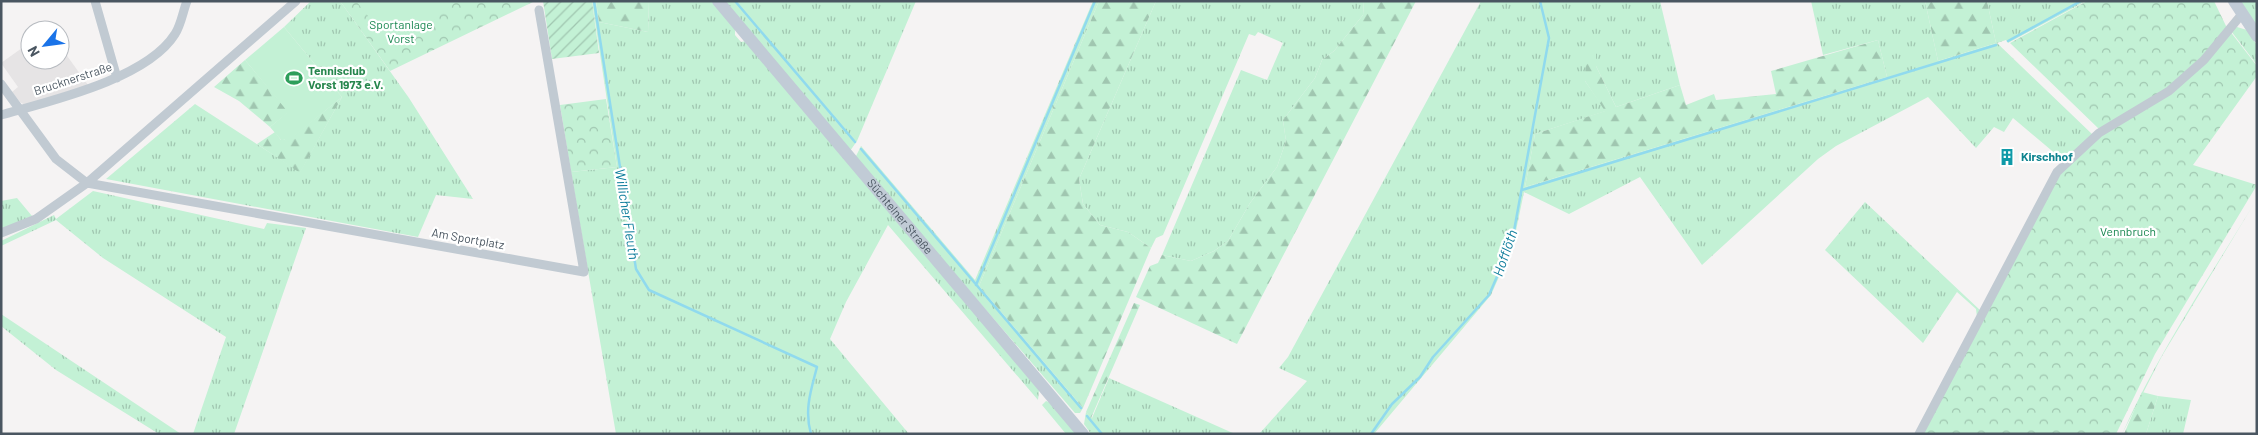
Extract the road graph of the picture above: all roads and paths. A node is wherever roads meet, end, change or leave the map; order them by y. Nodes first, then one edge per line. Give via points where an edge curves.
1 (95, 1) edge
2 (187, 1) edge
3 (296, 1) edge
4 (718, 1) edge
5 (2234, 1) edge
6 (539, 10) dead end
7 (2242, 14) junction
8 (2257, 36) edge
9 (117, 78) junction
10 (1, 84) edge
11 (21, 109) junction
12 (1, 115) edge
13 (87, 183) junction
14 (1, 234) edge
15 (1083, 434) edge
16 (1919, 434) edge

1 - 9 street
2 - 9 street, Brucknerstraße via 175,34 153,57
3 - 13 street
4 - 15 main road, Süchtelner Straße
5 - 7 main road
6 - 13 street, Am Sportplatz via 584,272
7 - 8 main road
7 - 16 street via 2204,60 2169,90 2099,133 2057,172
9 - 11 street, Brucknerstraße
10 - 11 street
11 - 12 street, Brucknerstraße
11 - 13 street via 56,159
13 - 14 street via 36,219

